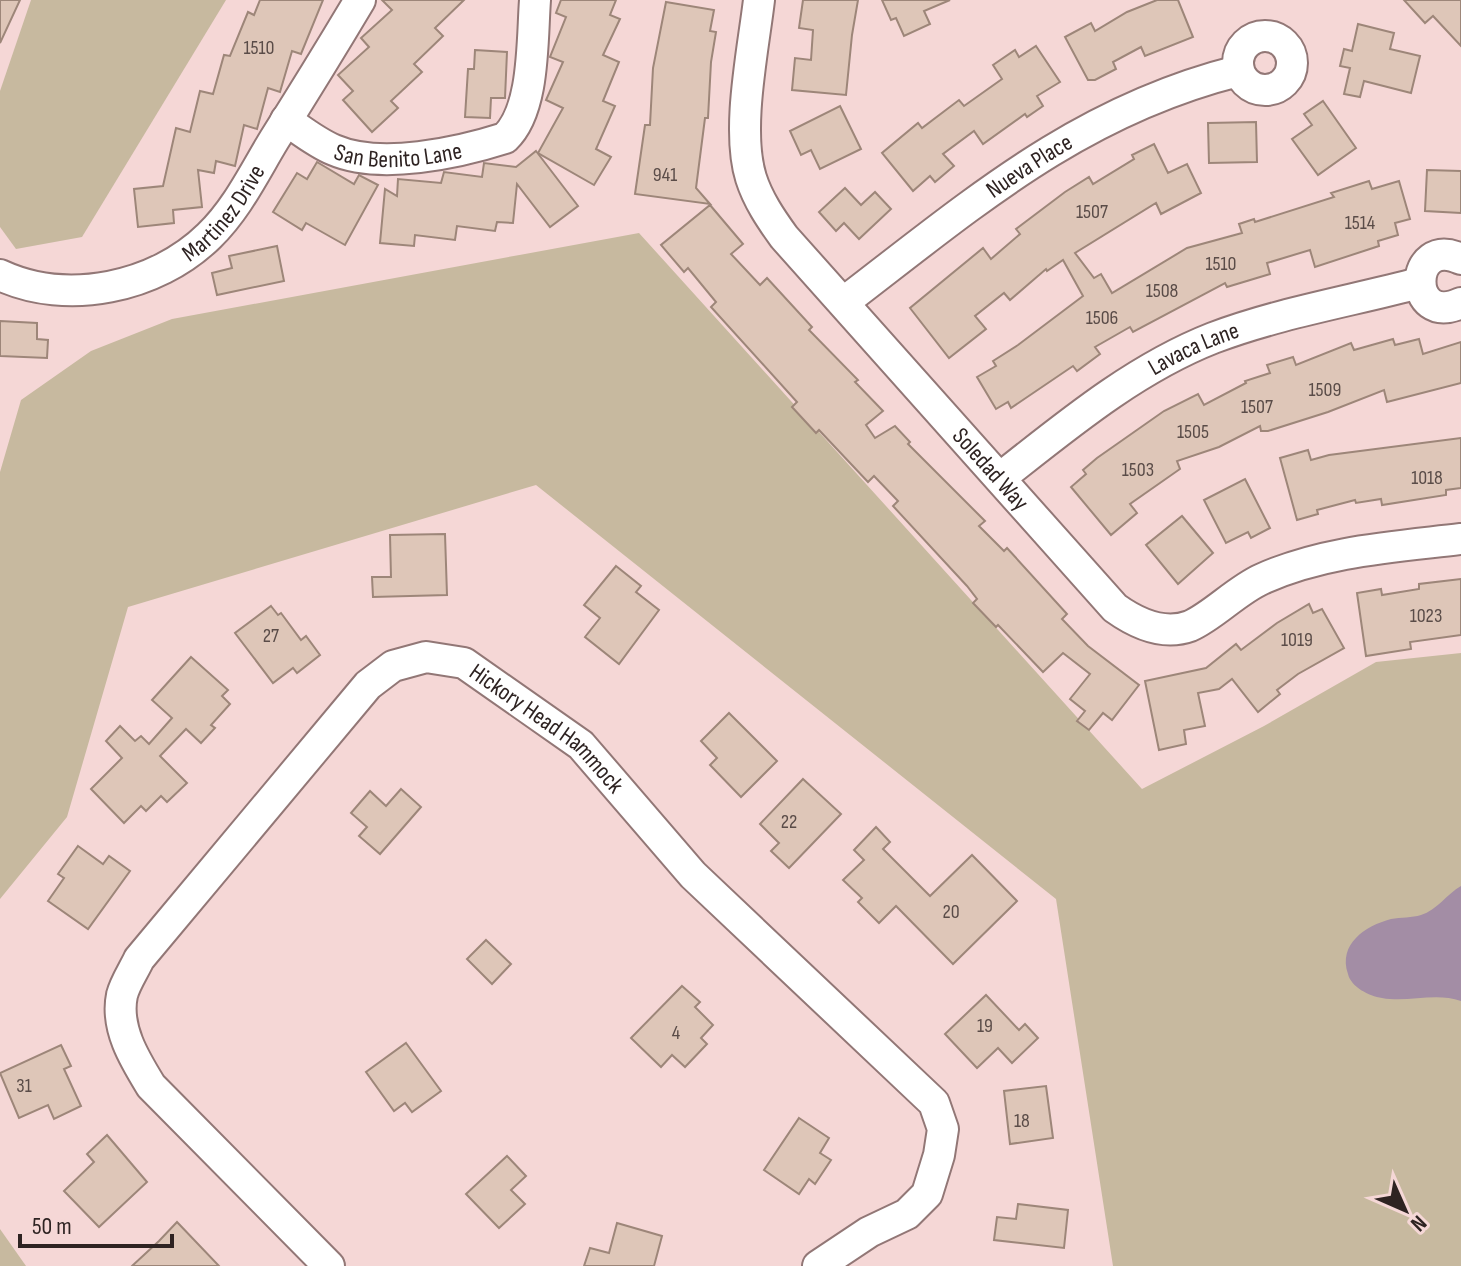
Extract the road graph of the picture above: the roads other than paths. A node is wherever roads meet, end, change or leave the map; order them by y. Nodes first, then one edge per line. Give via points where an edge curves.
1 (360, 0) edge
2 (535, 0) edge
3 (759, 0) edge
4 (1238, 71) dead end
5 (286, 120) junction
6 (1461, 259) edge
7 (0, 275) edge
8 (1419, 283) junction
9 (844, 302) junction
10 (1461, 303) edge
11 (1000, 478) junction
12 (1461, 539) edge
13 (314, 1261) edge
14 (818, 1266) edge

1 - 5 street, Martinez Drive
2 - 5 street, San Benito Lane via 522,115 505,138 391,160 363,158 320,144
3 - 9 street, Soledad Way via 745,142 751,177 784,237
4 - 9 street, Nueva Place via 1124,110 1043,154
5 - 7 street, Martinez Drive via 237,203 209,236 176,262 92,290 56,292
6 - 8 street via 1436,256 1423,267
8 - 10 street via 1434,305
8 - 11 street, Lavaca Lane via 1257,323 1173,356
9 - 11 street, Soledad Way
11 - 12 street, Soledad Way via 1115,608 1136,623 1157,629 1189,626 1258,580 1299,563
13 - 14 street, Hickory Head Hammock via 151,1086 130,1053 122,995 139,959 368,685 393,666 426,657 464,663 581,745 693,875 934,1103 943,1129 927,1194 907,1214

